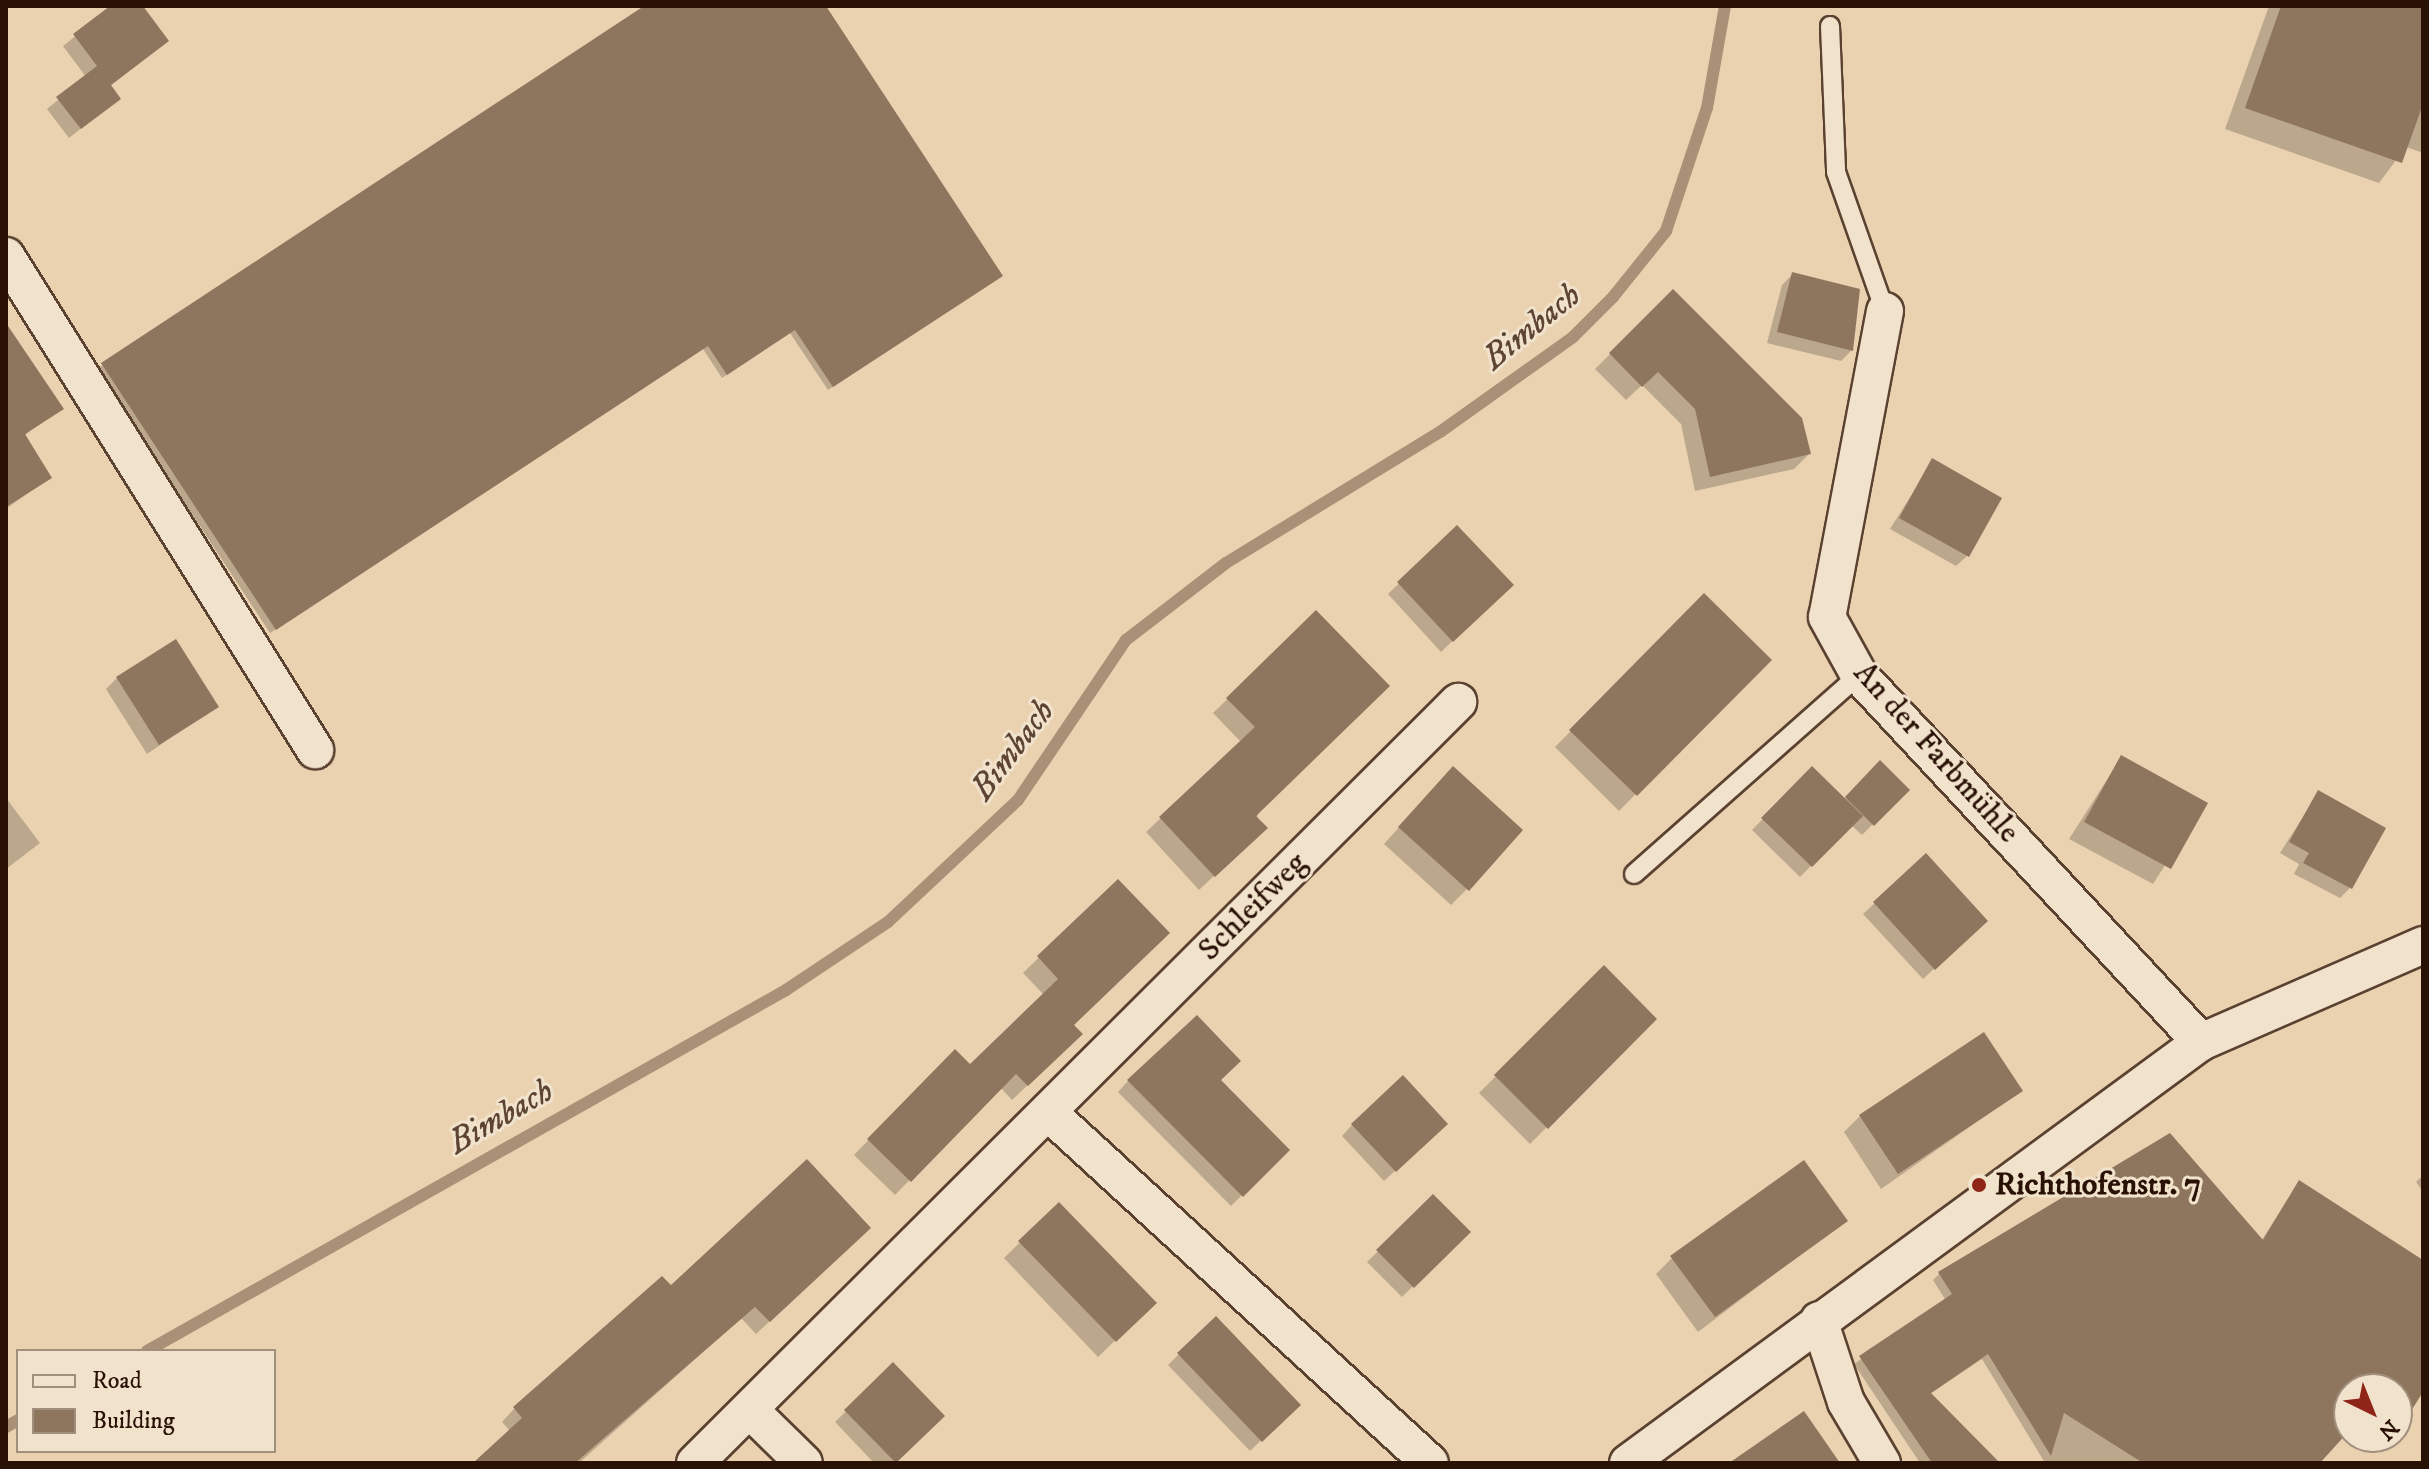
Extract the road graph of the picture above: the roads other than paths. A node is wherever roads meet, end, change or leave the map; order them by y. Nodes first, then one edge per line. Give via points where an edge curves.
1 (1830, 26) dead end
2 (6, 256) edge
3 (1885, 311) joint
4 (1859, 675) junction
5 (1458, 702) dead end
6 (315, 750) dead end
7 (1634, 874) dead end
8 (2423, 945) edge
9 (2201, 1042) junction
10 (1049, 1113) junction
11 (1819, 1320) junction
12 (751, 1411) junction
13 (695, 1463) edge
14 (804, 1463) edge
15 (1430, 1463) edge
16 (1628, 1463) edge
17 (1882, 1463) edge

1 - 3 lane via 1836,172
2 - 6 street
3 - 4 street, An der Farbmühle via 1827,617
4 - 7 lane
4 - 9 street, An der Farbmühle
5 - 10 street, Schleifweg
8 - 9 street
9 - 11 street
10 - 12 street, Schleifweg
10 - 15 street
11 - 16 street
11 - 17 street via 1846,1402
12 - 13 street, Schleifweg
12 - 14 street

